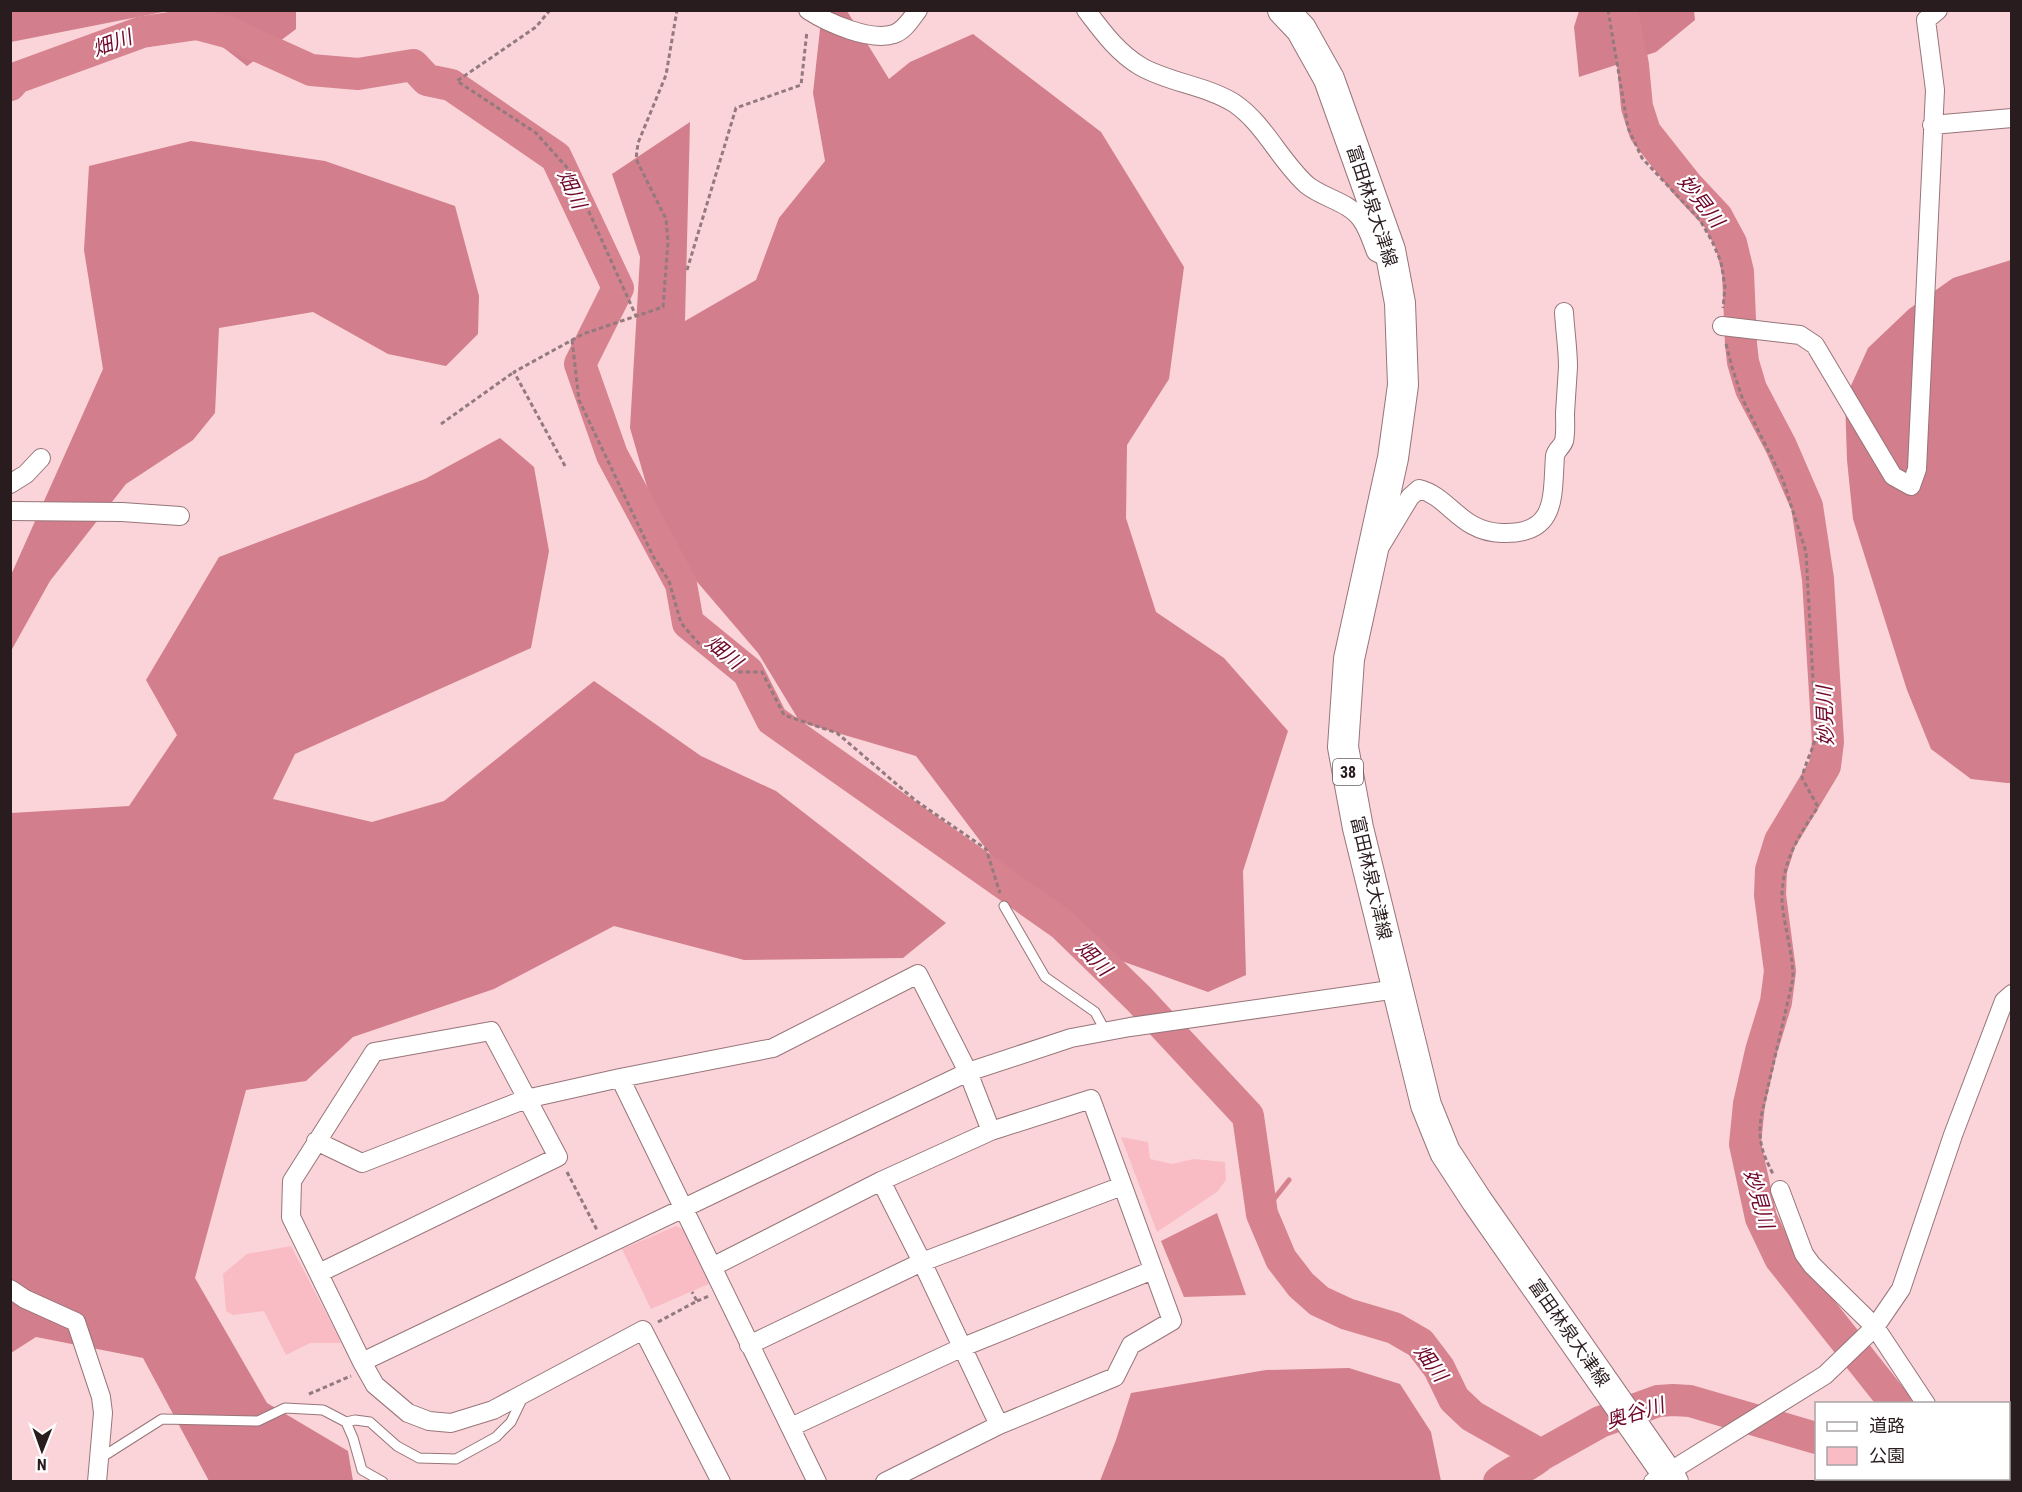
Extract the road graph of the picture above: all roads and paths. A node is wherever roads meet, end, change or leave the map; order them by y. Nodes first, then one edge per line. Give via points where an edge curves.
1 (550, 10) edge
2 (676, 10) edge
3 (918, 10) edge
4 (1086, 10) edge
5 (1283, 10) edge
6 (1608, 10) edge
7 (1938, 10) edge
8 (809, 11) edge
9 (2012, 118) edge
10 (1932, 125) junction
11 (1392, 260) junction
12 (687, 270) dead end
13 (1564, 312) dead end
14 (636, 316) dead end
15 (1722, 326) junction
16 (572, 340) junction
17 (514, 372) junction
18 (441, 424) dead end
19 (41, 458) dead end
20 (565, 466) dead end
21 (10, 484) edge
22 (10, 511) edge
23 (180, 516) dead end
24 (1372, 555) junction
25 (1004, 906) joint
26 (1397, 989) junction
27 (2012, 994) edge
28 (1106, 1032) junction
29 (968, 1072) junction
30 (620, 1078) junction
31 (526, 1099) junction
32 (991, 1131) junction
33 (316, 1141) junction
34 (558, 1157) junction
35 (881, 1181) junction
36 (1122, 1186) junction
37 (1780, 1190) joint
38 (683, 1208) junction
39 (601, 1237) dead end
40 (922, 1262) junction
41 (712, 1267) junction
42 (1153, 1270) junction
43 (319, 1273) junction
44 (10, 1289) edge
45 (692, 1292) dead end
46 (713, 1294) dead end
47 (698, 1301) junction
48 (656, 1323) dead end
49 (1875, 1327) junction
50 (749, 1344) junction
51 (963, 1347) junction
52 (357, 1369) junction
53 (524, 1393) junction
54 (309, 1394) dead end
55 (1925, 1402) edge
56 (346, 1422) junction
57 (999, 1425) junction
58 (790, 1427) junction
59 (99, 1460) junction
60 (1664, 1479) edge
61 (97, 1482) edge
62 (383, 1482) edge
63 (721, 1482) edge
64 (817, 1482) edge
65 (885, 1482) edge

1 - 14 path via 536,27 457,81 536,133 571,172
2 - 16 path via 666,75 638,143 636,159 666,219 663,307
3 - 8 street via 904,28 878,36 849,30
4 - 11 street via 1126,57 1142,67 1233,102 1307,184 1353,211 1361,219 1376,252
5 - 11 main road, 富田林泉大津線 / 38 via 1301,29 1329,79
6 - 15 path via 1628,128 1642,159 1700,220 1712,241 1725,287
7 - 10 street via 1926,20 1935,90
8 - 12 path via 801,85 736,108
9 - 10 street
10 - 15 street via 1917,469 1911,486 1893,476 1815,345 1800,335
11 - 24 main road, 富田林泉大津線 / 38 via 1400,303 1403,385 1393,458
13 - 24 street via 1568,366 1564,442 1555,453 1554,496 1540,524 1502,533 1483,530 1464,521 1428,491 1419,489
15 - 37 path via 1743,400 1783,480 1806,552 1816,735 1802,778 1818,807 1798,837 1783,879 1782,902 1793,979 1759,1135 1761,1149
16 - 17 path
16 - 25 path via 579,400 653,556 669,581 681,623 700,645 737,672 762,672 784,715 837,733 915,800 986,849
17 - 18 path
17 - 20 path
19 - 21 street
22 - 23 street
24 - 26 main road, 富田林泉大津線 / 38 via 1349,659 1343,747 1358,828
25 - 28 lane via 1045,977 1095,1011
26 - 28 street
26 - 60 main road, 富田林泉大津線 / 38 via 1426,1104 1445,1152
27 - 49 street via 2004,1001 1953,1135 1901,1289
28 - 29 street via 1071,1038
29 - 30 street via 918,974 773,1048
29 - 32 street
29 - 38 street
30 - 31 street
30 - 38 street
31 - 33 street via 362,1163
31 - 33 street via 491,1030 374,1052
31 - 34 street
32 - 35 street
32 - 36 street via 1091,1099
33 - 43 street via 292,1181 291,1217
34 - 39 path
34 - 43 street
35 - 40 street
35 - 41 street
36 - 40 street
36 - 42 street
37 - 49 street via 1804,1254
38 - 41 street
38 - 52 street
40 - 50 street
40 - 51 street
41 - 50 street
42 - 51 street
42 - 57 street via 1172,1321 1131,1345 1115,1377
43 - 52 street
44 - 59 street via 76,1322 101,1397
45 - 47 path
46 - 47 path
47 - 48 path
49 - 55 street
49 - 60 street via 1825,1375
50 - 58 street
51 - 57 street
51 - 58 street
52 - 53 street via 408,1413 429,1422 451,1423 493,1410
52 - 54 path
53 - 56 lane via 511,1422 496,1437 456,1459 419,1458 397,1446 370,1422
53 - 63 street via 643,1330
56 - 59 lane via 323,1410 285,1408 258,1420 162,1419
56 - 62 lane via 362,1470
57 - 65 street
58 - 64 street
59 - 61 street

